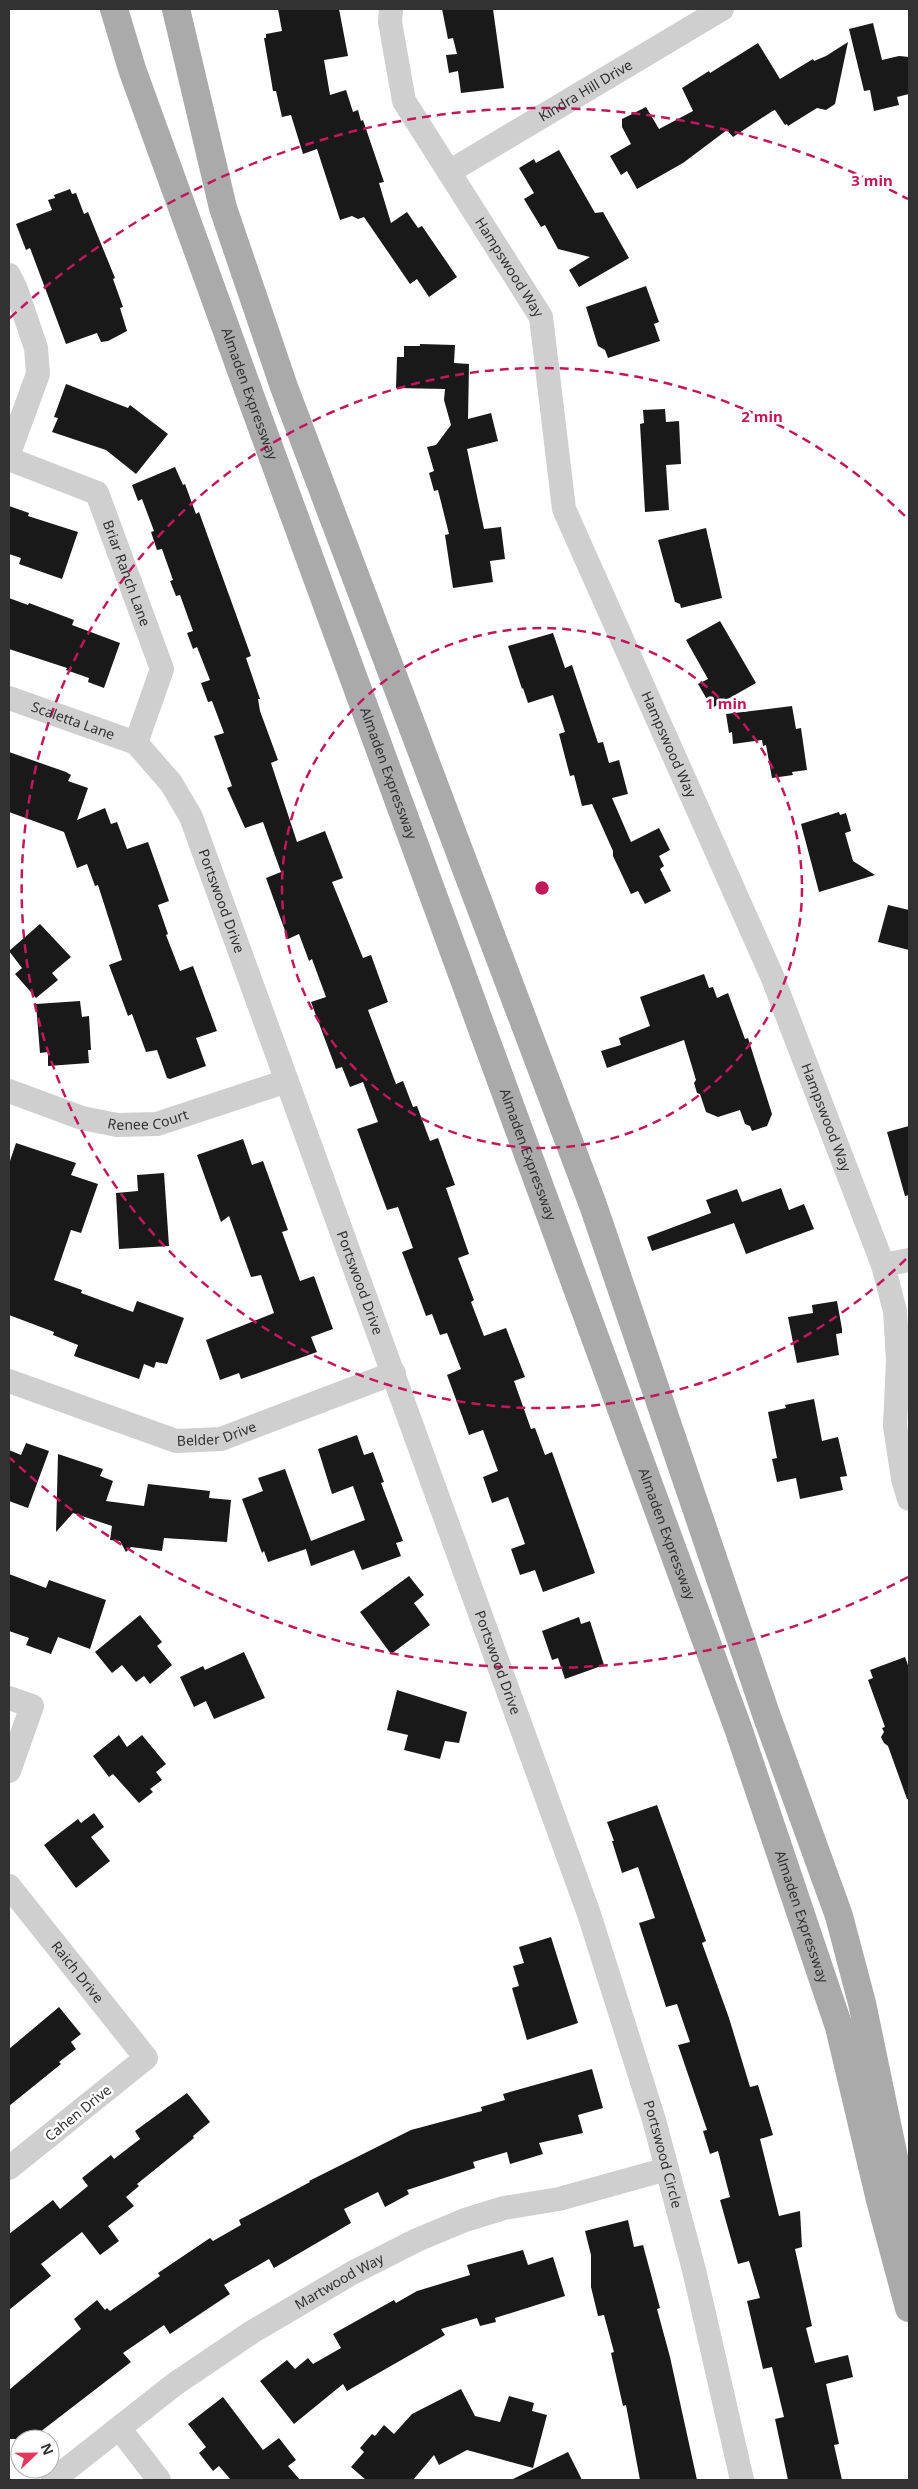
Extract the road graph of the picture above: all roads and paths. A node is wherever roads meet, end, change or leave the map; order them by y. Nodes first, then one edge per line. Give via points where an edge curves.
1 (114, 9) edge
2 (176, 9) edge
3 (391, 9) edge
4 (722, 9) edge
5 (449, 172) junction
6 (9, 276) edge
7 (9, 453) edge
8 (9, 459) edge
9 (9, 698) edge
10 (136, 743) junction
11 (286, 1081) junction
12 (9, 1091) edge
13 (909, 1260) edge
14 (883, 1265) junction
15 (394, 1374) junction
16 (9, 1381) edge
17 (909, 1500) edge
18 (9, 1698) edge
19 (9, 1771) edge
20 (561, 1834) joint
21 (9, 1886) edge
22 (146, 2058) joint
23 (9, 2168) edge
24 (667, 2169) junction
25 (909, 2258) edge
26 (909, 2308) edge
27 (119, 2428) junction
28 (53, 2480) edge
29 (159, 2480) edge
30 (742, 2480) edge

1 - 26 main road, Almaden Expressway via 132,69 250,395 738,1728 839,2026
2 - 25 main road via 224,208 284,387 592,1205 766,1714 839,1916 862,2003 897,2172
3 - 5 street, Hampswood Way via 390,22 404,102
4 - 5 street, Kindra Hill Drive
5 - 14 street, Hampswood Way via 541,317 564,509 772,976
6 - 7 street via 36,348 38,374
8 - 10 street, Briar Ranch Lane via 97,493 162,669
9 - 10 street, Scaletta Lane
10 - 11 street, Portswood Drive via 171,784 191,817
11 - 12 street, Renee Court via 157,1124 117,1125 82,1118
11 - 15 street, Portswood Drive
13 - 14 street
14 - 17 street, Hampswood Way via 895,1311 898,1360 895,1426
15 - 16 street, Belder Drive via 221,1439 176,1441
15 - 20 street, Portswood Drive
18 - 19 street via 32,1706
20 - 24 street, Portswood Circle via 592,1923
21 - 22 street, Raich Drive
22 - 23 street, Cahen Drive
24 - 27 street, Martwood Way via 559,2199 504,2208 417,2240 352,2272 252,2332 175,2384
24 - 30 street, Portswood Circle via 694,2270
27 - 28 street, Martwood Way
27 - 29 street

